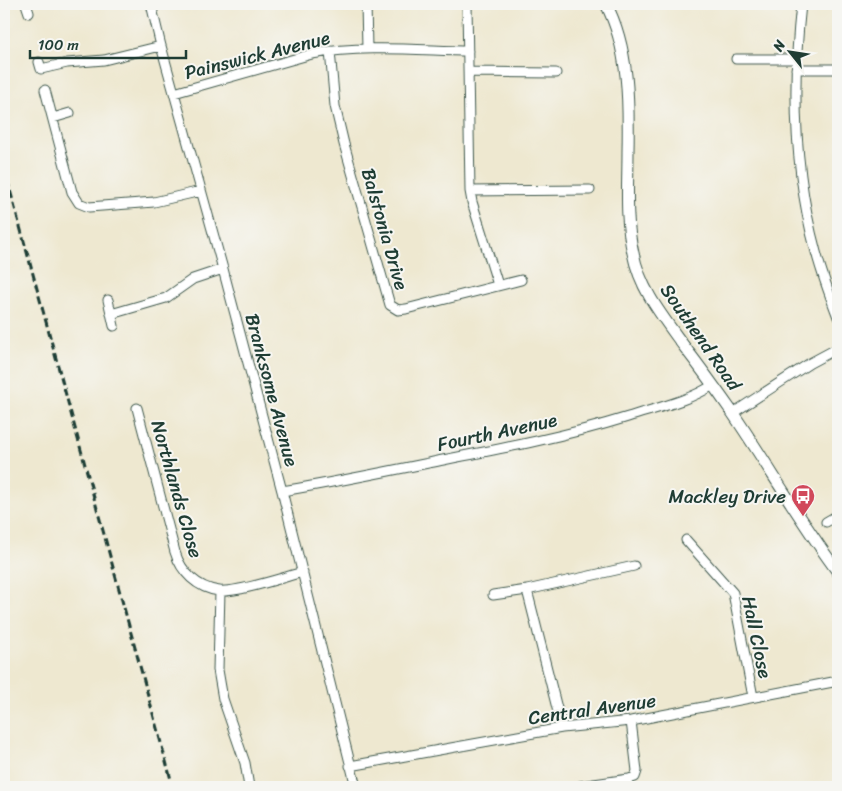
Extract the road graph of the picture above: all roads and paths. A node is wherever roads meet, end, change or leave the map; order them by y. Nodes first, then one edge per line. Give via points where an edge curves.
1 (151, 4) edge
2 (366, 4) edge
3 (467, 4) edge
4 (606, 4) edge
5 (801, 4) edge
6 (161, 46) junction
7 (367, 49) junction
8 (330, 51) junction
9 (468, 52) junction
10 (796, 59) junction
11 (736, 60) dead end
12 (39, 62) dead end
13 (796, 69) junction
14 (838, 69) edge
15 (469, 72) junction
16 (556, 73) dead end
17 (45, 90) dead end
18 (174, 93) junction
19 (70, 113) dead end
20 (53, 118) junction
21 (590, 190) dead end
22 (201, 191) junction
23 (470, 191) junction
24 (223, 268) junction
25 (521, 280) dead end
26 (498, 285) junction
27 (108, 300) dead end
28 (111, 314) junction
29 (838, 317) edge
30 (114, 326) dead end
31 (838, 348) edge
32 (713, 385) junction
33 (137, 408) dead end
34 (733, 413) junction
35 (282, 491) junction
36 (838, 515) edge
37 (826, 522) dead end
38 (686, 540) dead end
39 (634, 566) dead end
40 (303, 572) junction
41 (838, 572) edge
42 (527, 590) junction
43 (220, 591) junction
44 (493, 595) dead end
45 (838, 681) edge
46 (753, 697) junction
47 (631, 721) junction
48 (562, 728) junction
49 (350, 766) junction
50 (580, 786) edge
51 (249, 787) edge
52 (356, 787) edge

1 - 6 street, Branksome Avenue
2 - 7 street
3 - 9 street
4 - 32 street, Southend Road via 620,39 624,64 627,205 636,267 654,306
5 - 10 street
6 - 12 street via 104,60 41,69
6 - 18 street, Branksome Avenue
7 - 8 street, Painswick Avenue
7 - 9 street, Painswick Avenue
8 - 18 street, Painswick Avenue
8 - 26 street, Balstonia Drive via 335,106 390,305 398,310 406,309
9 - 15 street
10 - 11 street
10 - 13 street
13 - 14 street
13 - 29 street via 797,149 802,189 816,254
15 - 16 street
15 - 23 street
17 - 20 street
18 - 22 street, Branksome Avenue
19 - 20 street
20 - 22 street via 72,192 79,203 90,207 154,202
21 - 23 street
22 - 24 street, Branksome Avenue
23 - 26 street
24 - 28 street via 193,279 166,298
24 - 35 street, Branksome Avenue
25 - 26 street, Balstonia Drive
27 - 28 street
28 - 30 street
31 - 34 street
32 - 34 street, Southend Road
32 - 35 street, Fourth Avenue via 643,412 585,429 375,475
33 - 43 street, Northlands Close via 179,564 202,586
34 - 41 street, Southend Road
35 - 40 street, Branksome Avenue
36 - 37 street
38 - 46 street, Hall Close via 733,593
39 - 42 street
40 - 43 street, Northlands Close
40 - 49 street, Branksome Avenue
42 - 44 street
42 - 48 street
43 - 51 street via 218,670
45 - 46 street, Central Avenue
46 - 47 street, Central Avenue
47 - 48 street, Central Avenue
47 - 50 street via 635,777
48 - 49 street, Central Avenue
49 - 52 street, Branksome Avenue

